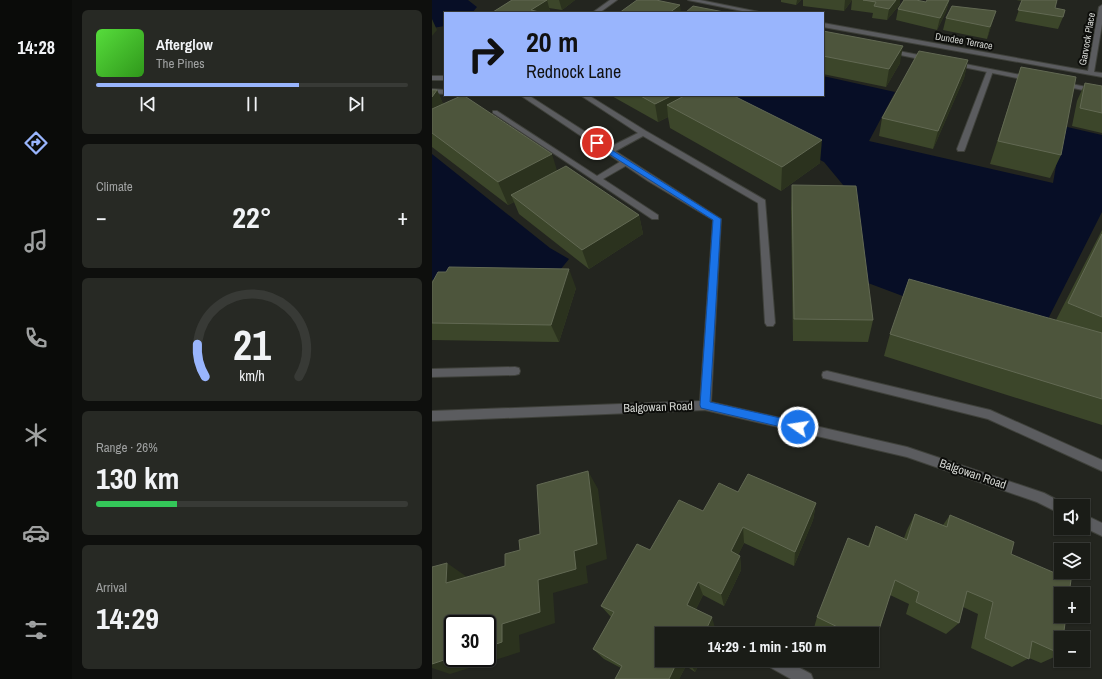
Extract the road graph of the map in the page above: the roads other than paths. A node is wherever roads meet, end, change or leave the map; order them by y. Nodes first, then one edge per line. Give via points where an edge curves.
1 (614, 0) edge
2 (691, 0) edge
3 (1102, 7) edge
4 (596, 12) edge
5 (756, 12) edge
6 (824, 26) edge
7 (884, 50) edge
8 (937, 60) edge
9 (944, 62) edge
10 (990, 71) junction
11 (1091, 73) junction
12 (1102, 76) edge
13 (432, 78) edge
14 (444, 78) edge
15 (1042, 81) edge
16 (1057, 84) edge
17 (432, 91) edge
18 (444, 92) edge
19 (1102, 92) edge
20 (525, 96) edge
21 (585, 96) edge
22 (495, 112) dead end
23 (643, 133) junction
24 (961, 149) dead end
25 (609, 151) junction
26 (626, 162) junction
27 (597, 179) junction
28 (655, 217) dead end
29 (770, 323) dead end
30 (515, 371) dead end
31 (432, 373) edge
32 (827, 375) dead end
33 (704, 405) junction
34 (432, 416) edge
35 (1102, 466) edge
36 (1054, 504) edge
37 (1090, 524) edge
38 (1102, 530) edge
39 (784, 667) edge
40 (806, 679) edge

1 - 4 street
2 - 5 street
3 - 11 street, Garvock Place
6 - 11 street, Dundee Terrace
7 - 8 street
9 - 10 street
10 - 15 street
10 - 24 street
11 - 12 street, Dundee Terrace
13 - 14 street
16 - 19 street
17 - 18 street
20 - 25 street
21 - 23 street
22 - 27 street
23 - 25 street
23 - 29 street via 762,202
25 - 26 street
26 - 27 street
26 - 33 street via 717,219
27 - 28 street
30 - 31 street
32 - 35 street via 990,415
33 - 34 street, Balgowan Road
33 - 36 street, Balgowan Road via 907,452 1040,497
37 - 38 street
39 - 40 street

